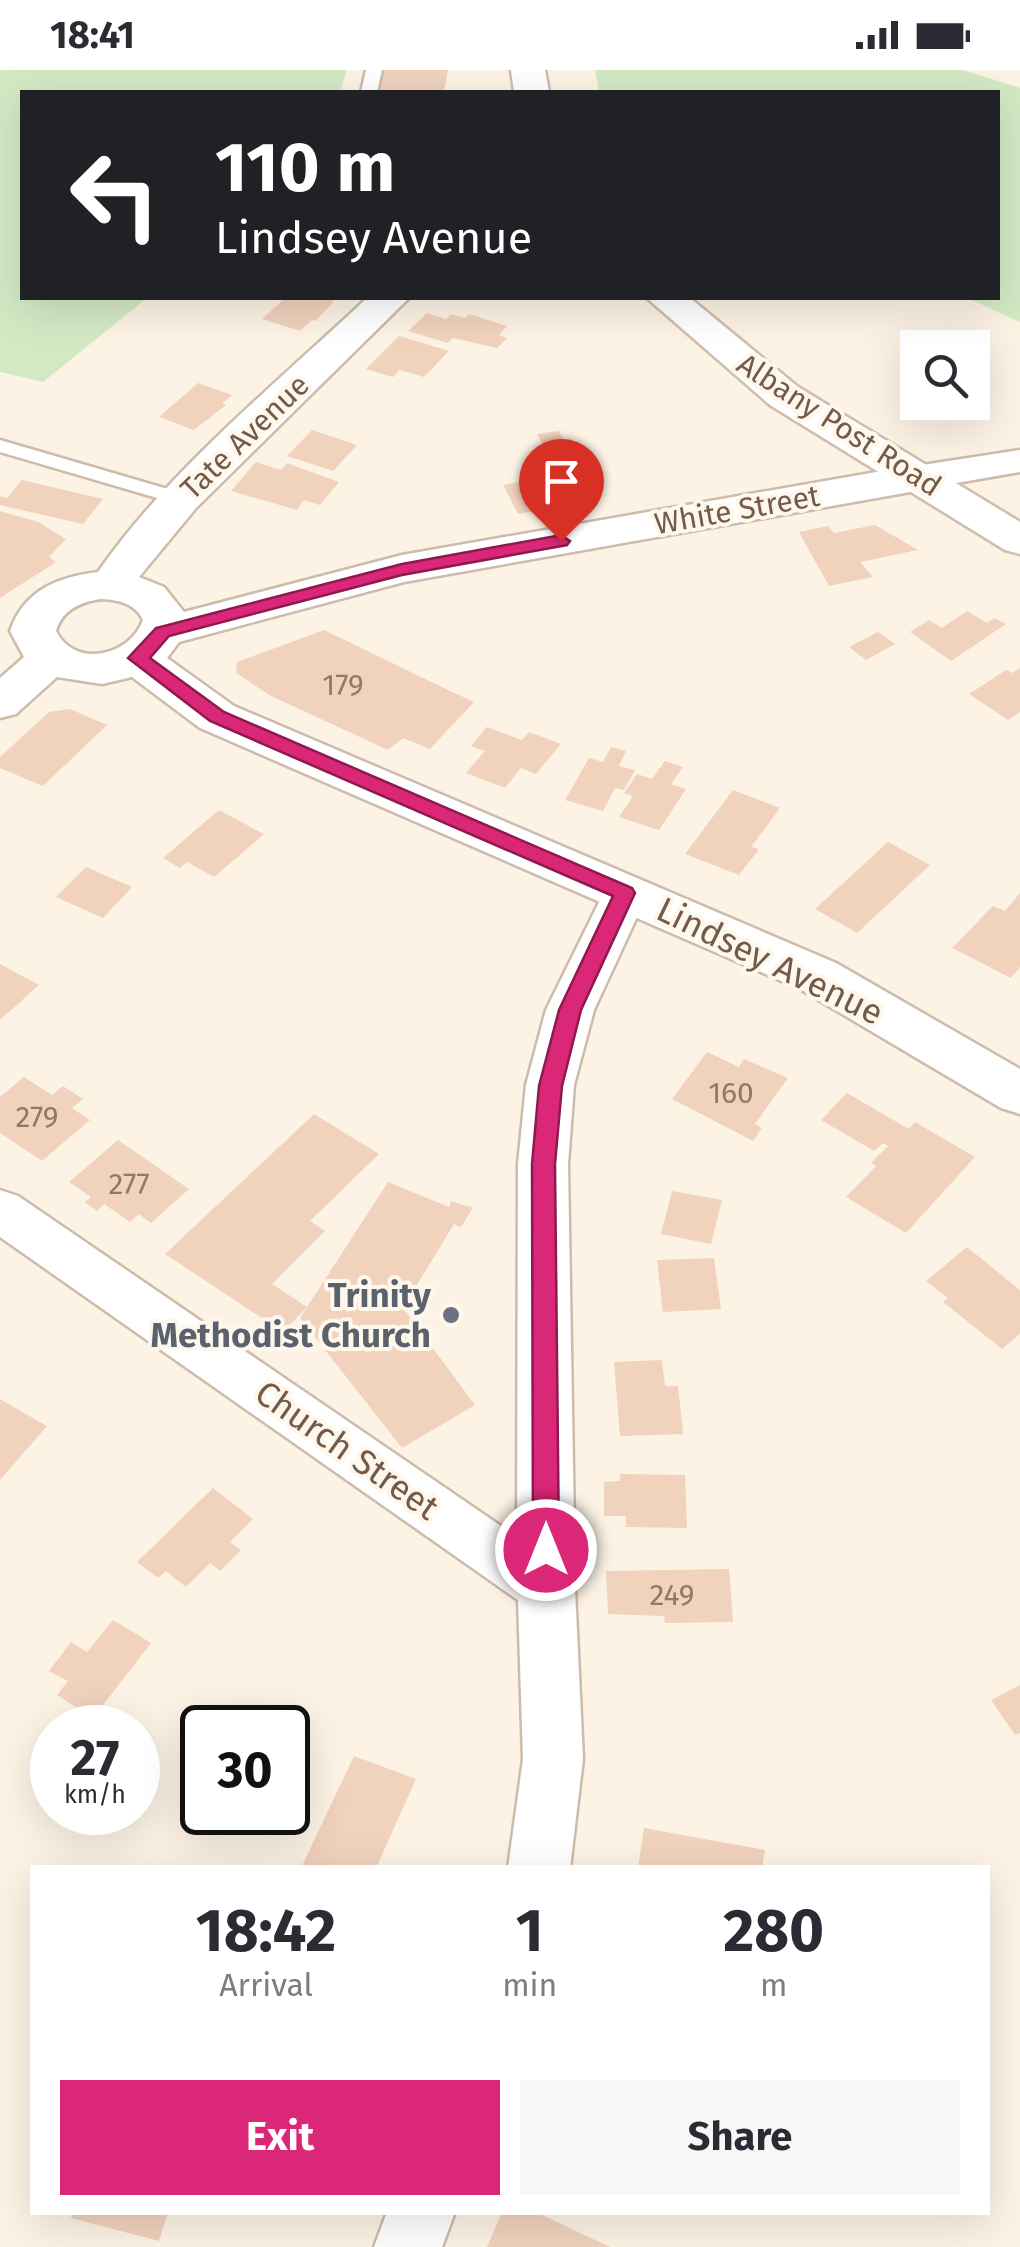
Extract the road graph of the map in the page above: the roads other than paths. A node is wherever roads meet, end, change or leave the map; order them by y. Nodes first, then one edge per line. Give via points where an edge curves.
1 (387, 300) edge
2 (669, 300) edge
3 (0, 446) edge
4 (1020, 460) edge
5 (916, 478) junction
6 (180, 499) junction
7 (1020, 540) edge
8 (111, 585) junction
9 (27, 640) edge
10 (150, 645) junction
11 (0, 703) edge
12 (624, 893) junction
13 (1020, 1094) edge
14 (0, 1210) edge
15 (546, 1588) junction
16 (540, 1865) edge
17 (420, 2215) edge
18 (408, 2247) edge

1 - 6 street, Tate Avenue
2 - 5 street, Albany Post Road via 784,396
3 - 6 lane
4 - 5 street, White Street
5 - 7 street, Albany Post Road
5 - 10 street, White Street via 402,569
6 - 8 street, Tate Avenue
8 - 9 street via 56,598
8 - 10 street via 153,600 163,614
9 - 10 street, White Street via 90,668
9 - 11 street
10 - 12 street, Lindsey Avenue via 217,717
12 - 13 street, Lindsey Avenue via 818,976
12 - 15 street via 570,1010 550,1086 543,1164
14 - 15 street, Church Street
15 - 16 street via 553,1760
17 - 18 street

